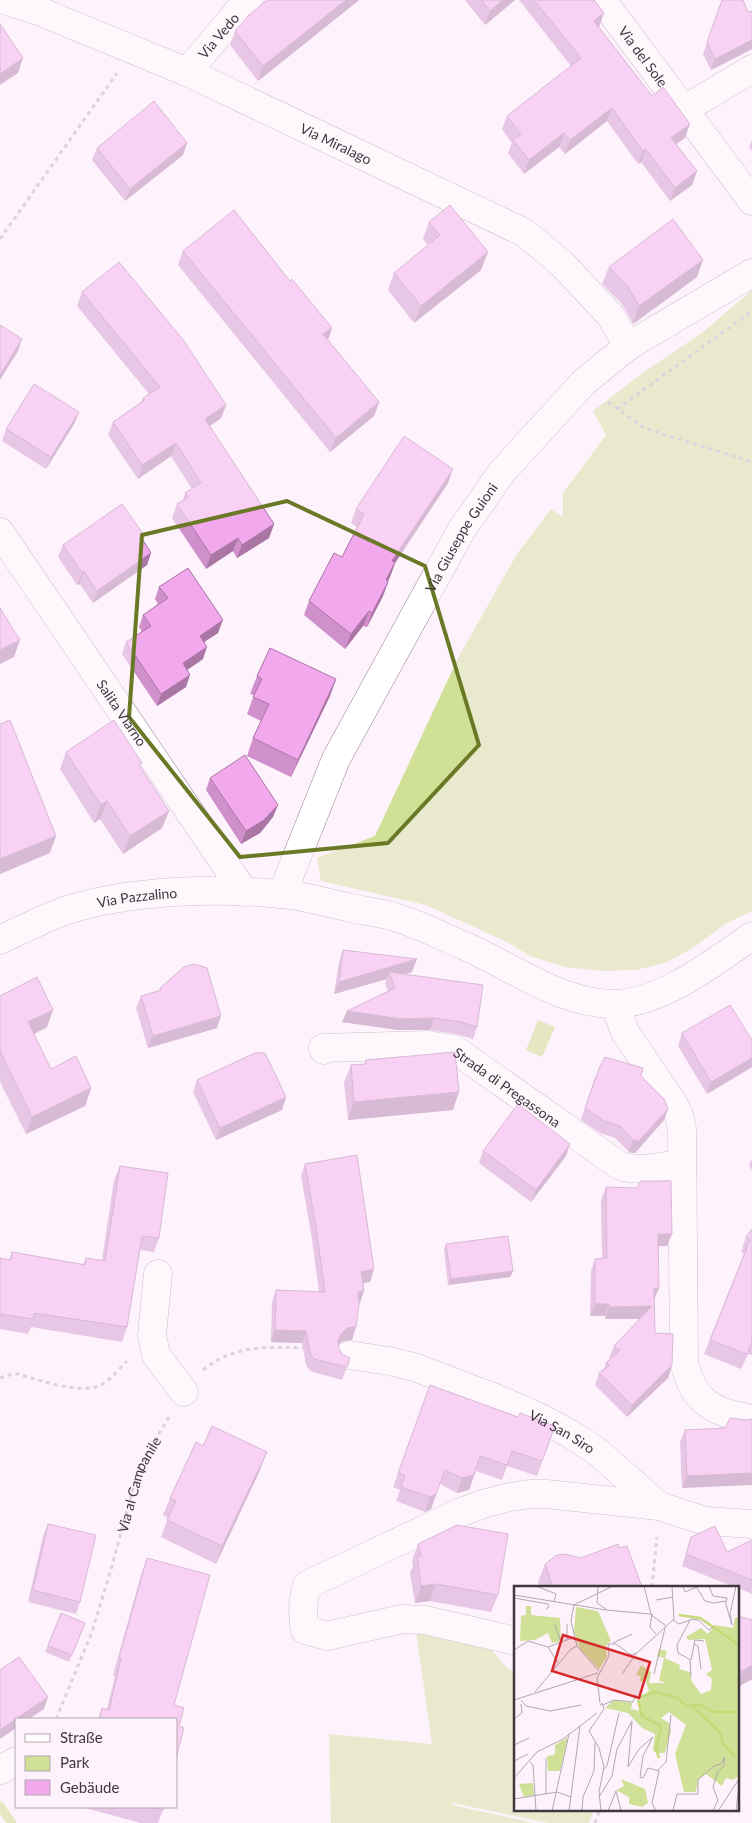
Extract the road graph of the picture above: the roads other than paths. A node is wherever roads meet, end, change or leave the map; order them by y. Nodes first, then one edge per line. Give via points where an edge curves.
1 (4, 0) edge
2 (248, 0) edge
3 (605, 1) edge
4 (752, 69) edge
5 (187, 72) junction
6 (682, 110) junction
7 (752, 201) edge
8 (752, 273) edge
9 (628, 346) junction
10 (0, 532) edge
11 (244, 892) junction
12 (282, 894) junction
13 (752, 936) edge
14 (0, 940) edge
15 (615, 1004) junction
16 (324, 1050) dead end
17 (682, 1163) junction
18 (158, 1274) dead end
19 (354, 1356) dead end
20 (184, 1392) road end
21 (744, 1417) dead end
22 (659, 1506) junction
23 (752, 1524) edge
24 (514, 1641) edge
25 (15, 1762) edge
26 (0, 1770) edge

1 - 5 street, Via Miralago via 44,12
2 - 5 street, Via Vedo
3 - 6 street, Via del Sole
4 - 6 street
5 - 9 street, Via Miralago via 525,233 562,264 610,316
6 - 7 street, Via del Sole
8 - 9 street, Via Giuseppe Guioni
9 - 12 street, Via Giuseppe Guioni via 583,383 502,472 462,529 336,759
10 - 11 street, Salita Viarno
11 - 12 street, Via Pazzalino
11 - 14 street, Via Pazzalino via 188,891 81,906
12 - 15 street via 398,918 468,947 524,978 565,994
13 - 15 street via 661,992
15 - 17 street via 625,1032 679,1116
16 - 17 street, Strada di Pregassona via 322,1048 428,1045 454,1049 620,1166 644,1170
17 - 21 street via 686,1374 701,1399 716,1409
18 - 20 street via 152,1335 156,1354
19 - 22 street, Via San Siro via 414,1368 542,1418 599,1453
22 - 23 street, Via San Siro via 705,1520
22 - 24 street via 546,1494 510,1496 486,1502 306,1585 302,1599 305,1630 327,1636 402,1619 425,1620
25 - 26 street

